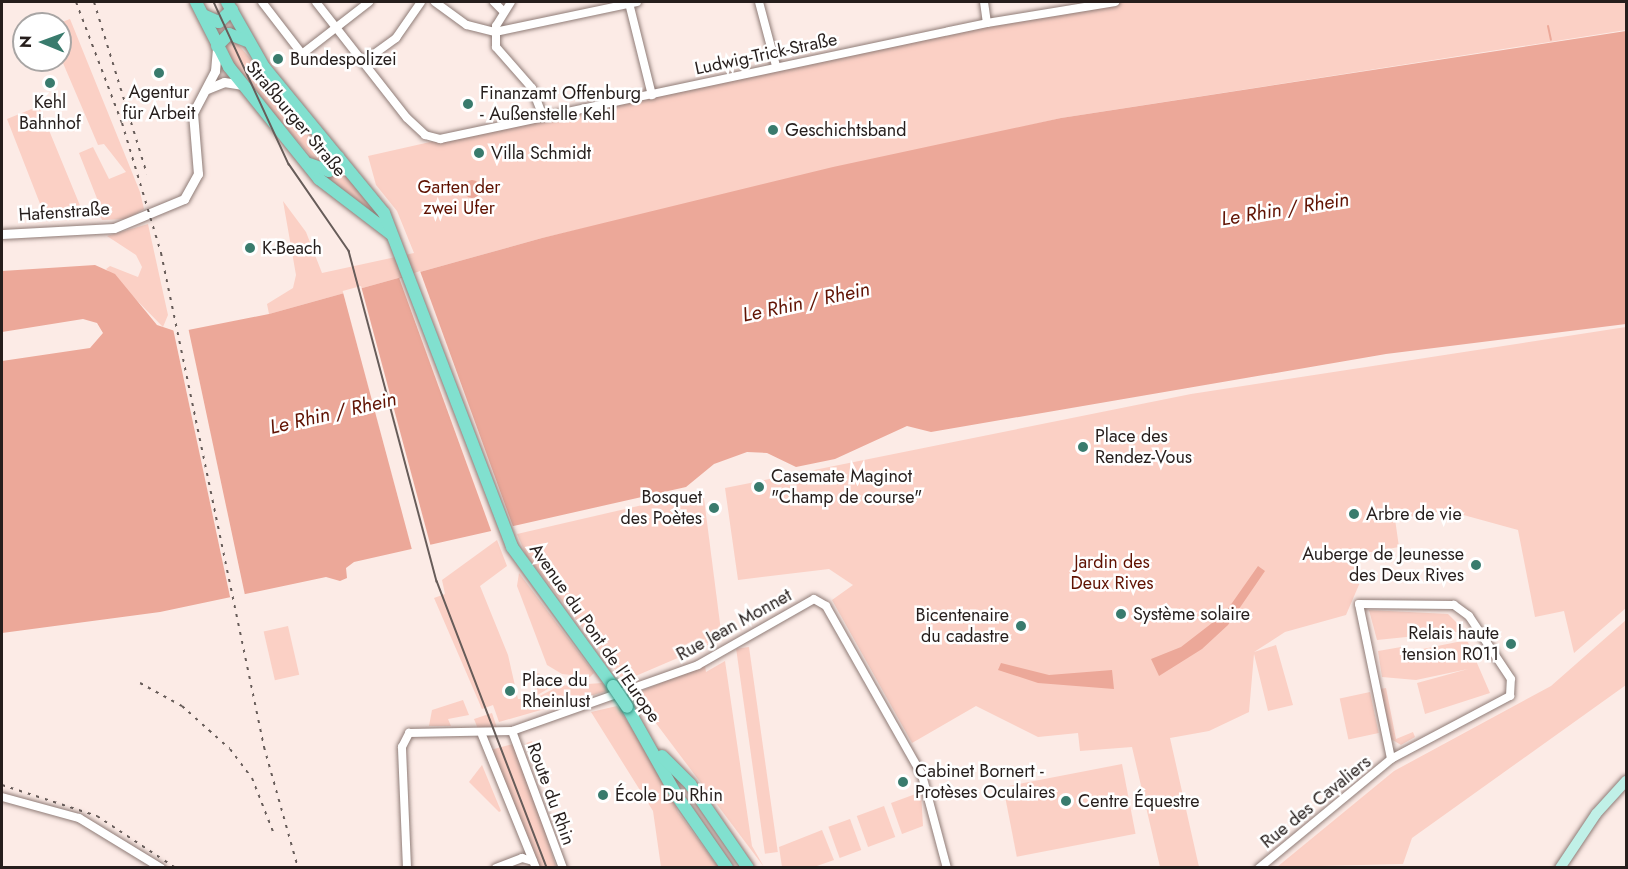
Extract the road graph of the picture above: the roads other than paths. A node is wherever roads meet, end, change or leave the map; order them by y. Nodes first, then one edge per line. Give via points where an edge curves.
1 (196, 2) edge
2 (262, 2) edge
3 (316, 2) edge
4 (369, 2) edge
5 (421, 2) edge
6 (435, 2) edge
7 (494, 2) edge
8 (511, 2) edge
9 (633, 2) edge
10 (759, 2) edge
11 (984, 2) edge
12 (1115, 2) edge
13 (230, 6) edge
14 (504, 12) junction
15 (202, 14) junction
16 (987, 23) junction
17 (336, 28) junction
18 (495, 32) junction
19 (248, 42) junction
20 (217, 46) junction
21 (363, 62) junction
22 (776, 66) junction
23 (243, 85) junction
24 (207, 89) junction
25 (652, 95) junction
26 (543, 117) junction
27 (338, 157) junction
28 (306, 163) junction
29 (2, 234) edge
30 (394, 237) junction
31 (456, 400) joint
32 (512, 731) junction
33 (482, 735) junction
34 (655, 750) junction
35 (1391, 759) junction
36 (1626, 781) edge
37 (2, 797) edge
38 (535, 864) edge
39 (161, 867) edge
40 (406, 867) edge
41 (496, 867) edge
42 (563, 867) edge
43 (727, 867) edge
44 (748, 867) edge
45 (946, 867) edge
46 (1259, 867) edge
47 (1560, 867) edge

1 - 15 main road, Straßburger Straße
2 - 17 street via 302,54
3 - 17 street
4 - 17 street
5 - 21 street via 396,38
6 - 18 street via 474,28
7 - 14 street
8 - 14 street
9 - 18 street
9 - 25 street
10 - 22 street
11 - 16 street
12 - 16 street, Ludwig-Trick-Straße
13 - 15 main road via 219,22
13 - 19 main road, Straßburger Straße
14 - 18 street
15 - 20 main road, Straßburger Straße
16 - 22 street, Ludwig-Trick-Straße
17 - 21 street
18 - 26 street via 498,53 532,88
19 - 20 main road via 229,34
19 - 27 main road, Straßburger Straße
20 - 23 main road, Straßburger Straße
20 - 24 street, Hafenstraße
21 - 26 street, Ludwig-Trick-Straße via 425,135 453,137
22 - 25 street, Ludwig-Trick-Straße
23 - 24 street via 224,82
23 - 28 main road, Straßburger Straße
24 - 29 street, Hafenstraße via 192,120 198,174 184,199 114,228
25 - 26 street, Ludwig-Trick-Straße
27 - 28 main road via 329,171
27 - 30 main road, Straßburger Straße via 384,213
28 - 30 main road, Straßburger Straße via 324,185
30 - 31 main road, Straßburger Straße
31 - 34 main road, Avenue du Pont de l'Europe, bridge via 522,565 613,686
32 - 33 street, Rue Jean Monnet
32 - 42 street, Route du Rhin
32 - 45 street, Rue Jean Monnet via 680,673 818,600 922,775
33 - 38 street
33 - 40 street, Rue Jean Monnet via 409,733 402,747
34 - 43 main road, Avenue du Pont de l'Europe via 677,796
34 - 44 main road, Avenue du Pont de l'Europe via 690,784
35 - 35 street, Rue des Cavaliers via 1359,609 1363,600 1443,603 1464,611 1513,683 1510,696
35 - 46 street, Rue des Cavaliers
36 - 47 main road via 1596,814
37 - 39 street via 79,818
38 - 41 street via 522,858

